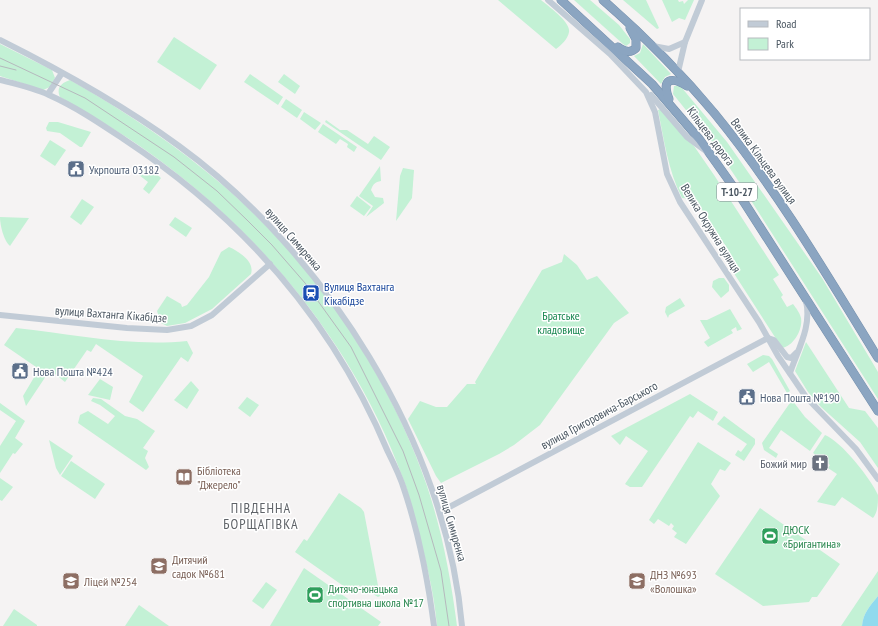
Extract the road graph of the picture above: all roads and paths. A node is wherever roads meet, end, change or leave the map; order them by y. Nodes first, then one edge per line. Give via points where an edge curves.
1 (548, 0) edge
2 (561, 0) edge
3 (603, 0) edge
4 (702, 0) edge
5 (624, 19) junction
6 (0, 40) edge
7 (607, 40) junction
8 (685, 42) junction
9 (653, 46) junction
10 (678, 72) junction
11 (62, 73) junction
12 (0, 80) edge
13 (695, 90) junction
14 (646, 92) junction
15 (48, 94) junction
16 (672, 106) junction
17 (712, 156) junction
18 (270, 264) junction
19 (805, 297) junction
20 (0, 315) edge
21 (768, 338) junction
22 (798, 351) junction
23 (878, 358) edge
24 (790, 373) junction
25 (878, 411) edge
26 (878, 480) edge
27 (440, 512) junction
28 (434, 626) edge
29 (462, 626) edge

1 - 14 street, Велика Окружна вулиця via 610,54
2 - 7 highway, Кільцева дорога / Т-10-27
3 - 5 highway, Велика Кільцева вулиця / Т-10-27
4 - 8 street
5 - 7 highway via 636,39 636,48 628,52
5 - 9 highway, Велика Кільцева вулиця / Т-10-27
6 - 11 street, вулиця Симиренка
7 - 16 highway, Кільцева дорога / Т-10-27
8 - 9 street via 669,49
8 - 10 street
9 - 10 highway, Велика Кільцева вулиця / Т-10-27
10 - 13 highway, Велика Кільцева вулиця / Т-10-27
11 - 15 street
11 - 27 street, вулиця Симиренка via 118,105 185,151 262,218 292,250 356,335 381,379 400,414
12 - 15 street
13 - 16 highway via 678,80 669,81 665,90
13 - 23 highway, Велика Кільцева вулиця / Т-10-27 via 754,166 833,284
14 - 17 street via 657,101 687,137
14 - 21 street, Велика Окружна вулиця via 654,105 667,174 675,194
15 - 18 street via 112,132 173,174 241,233
16 - 17 highway, Кільцева дорога / Т-10-27
17 - 19 highway, Кільцева дорога / Т-10-27
18 - 20 street, вулиця Вахтанга Кікабідзе via 212,315 184,328 127,328
18 - 28 street via 332,342 380,433 404,489 426,571
19 - 22 street via 808,318
19 - 25 highway, Кільцева дорога / Т-10-27
21 - 22 street via 774,340 787,357 794,356
21 - 24 street, Велика Окружна вулиця
21 - 27 street, вулиця Григоровича-Барського
22 - 24 street
24 - 26 street via 806,397 856,449
27 - 29 street, вулиця Симиренка via 456,580

